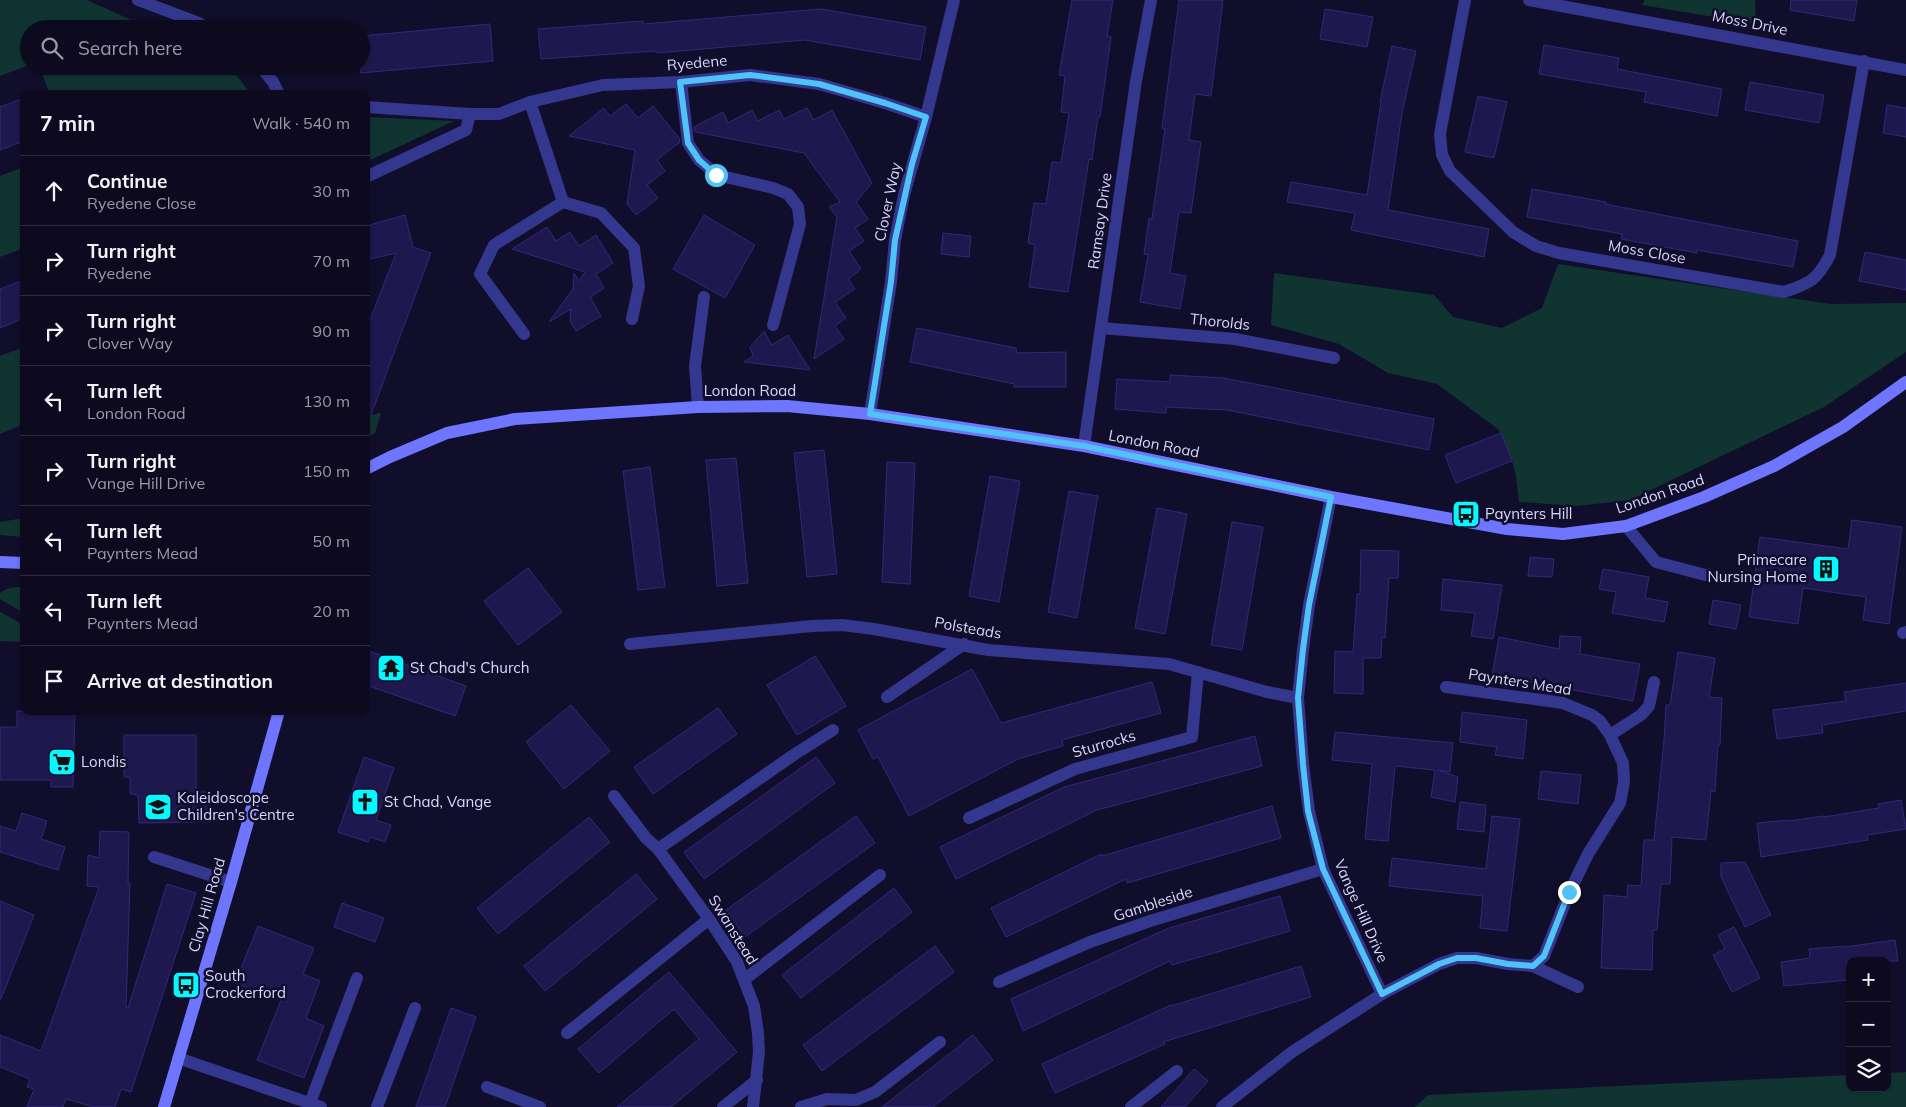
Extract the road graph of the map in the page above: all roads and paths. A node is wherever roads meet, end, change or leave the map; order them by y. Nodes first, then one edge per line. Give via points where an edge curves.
1 (138, 0) edge
2 (954, 0) edge
3 (1151, 0) edge
4 (1465, 0) edge
5 (1529, 0) edge
6 (189, 20) edge
7 (1864, 61) junction
8 (1906, 70) edge
9 (267, 75) edge
10 (680, 82) junction
11 (278, 90) edge
12 (530, 102) junction
13 (370, 107) edge
14 (470, 114) junction
15 (926, 117) junction
16 (370, 175) edge
17 (563, 202) junction
18 (704, 297) dead end
19 (632, 319) dead end
20 (773, 325) dead end
21 (1101, 328) junction
22 (524, 334) dead end
23 (1334, 358) dead end
24 (1906, 382) edge
25 (698, 407) junction
26 (870, 414) junction
27 (1084, 446) junction
28 (370, 468) edge
29 (1331, 497) junction
30 (1626, 526) junction
31 (0, 562) edge
32 (20, 563) edge
33 (1709, 576) dead end
34 (630, 644) dead end
35 (964, 644) junction
36 (1198, 672) junction
37 (1654, 682) dead end
38 (1446, 687) dead end
39 (887, 697) dead end
40 (1298, 698) junction
41 (278, 715) edge
42 (834, 730) dead end
43 (1610, 735) junction
44 (614, 796) dead end
45 (970, 818) dead end
46 (658, 849) junction
47 (154, 857) dead end
48 (1323, 869) junction
49 (880, 875) dead end
50 (231, 882) junction
51 (709, 919) junction
52 (1533, 966) junction
53 (357, 978) dead end
54 (745, 979) junction
55 (999, 982) dead end
56 (1578, 987) dead end
57 (1382, 994) junction
58 (415, 1008) dead end
59 (567, 1033) dead end
60 (940, 1042) dead end
61 (178, 1058) junction
62 (1177, 1072) dead end
63 (757, 1080) junction
64 (488, 1087) dead end
65 (315, 1105) edge
66 (164, 1107) edge
67 (377, 1107) edge
68 (540, 1107) edge
69 (723, 1107) edge
70 (753, 1107) edge
71 (801, 1107) edge
72 (1131, 1107) edge
73 (1222, 1107) edge

1 - 6 street
2 - 15 street, Clover Way
3 - 21 street, Ramsay Drive via 1136,80
4 - 7 street, Moss Close via 1440,134 1442,155 1450,171 1513,232 1536,246 1559,253 1784,292 1802,286 1820,274 1830,255
5 - 7 street, Moss Drive
7 - 8 street, Moss Drive
9 - 11 street
10 - 12 street, Ryedene via 603,85
10 - 15 street, Ryedene via 750,75 819,84
10 - 20 street via 688,143 699,160 716,175 788,194 798,207 800,224
12 - 14 street, Ryedene via 499,114
12 - 17 street
13 - 14 street, Ryedene
14 - 16 street via 466,130
15 - 26 street, Clover Way via 895,240
17 - 19 street via 601,213 634,248 639,286
17 - 22 street via 494,245 480,274
18 - 25 street via 695,366
21 - 23 street, Thorolds via 1235,339
21 - 27 street, Ramsay Drive
24 - 30 main road, London Road via 1843,427 1774,466
25 - 26 main road, London Road via 786,406
25 - 28 main road, London Road via 515,419 447,433
26 - 27 main road, London Road
27 - 29 main road, London Road
29 - 30 main road, London Road via 1507,529 1563,534
29 - 40 street, Vange Hill Drive via 1309,605
30 - 33 street via 1656,562
31 - 32 main road
34 - 35 street, Polsteads via 842,625
35 - 36 street, Polsteads via 988,650 1169,664
35 - 39 street
36 - 40 street, Polsteads
36 - 45 street, Sturrocks via 1192,737 1075,769
37 - 43 street via 1649,706
38 - 43 street, Paynters Mead via 1562,703 1592,715
40 - 48 street, Vange Hill Drive via 1308,811
41 - 50 main road, Clay Hill Road
42 - 46 street
43 - 52 street, Paynters Mead via 1623,763 1620,803 1588,854 1544,956
44 - 46 street, Swanstead
46 - 51 street, Swanstead
47 - 50 street
48 - 55 street, Gambleside via 1141,924 1090,942
48 - 57 street, Vange Hill Drive
49 - 54 street
50 - 61 main road, Clay Hill Road
51 - 54 street, Swanstead
51 - 59 street
52 - 56 street
52 - 57 street via 1457,958
53 - 65 street
54 - 63 street, Swanstead via 758,1033
57 - 73 street via 1292,1052
58 - 67 street
60 - 71 street via 875,1092 856,1100 827,1099
61 - 65 street
61 - 66 main road, Clay Hill Road
62 - 72 street
63 - 69 street
63 - 70 street, Swanstead
64 - 68 street

